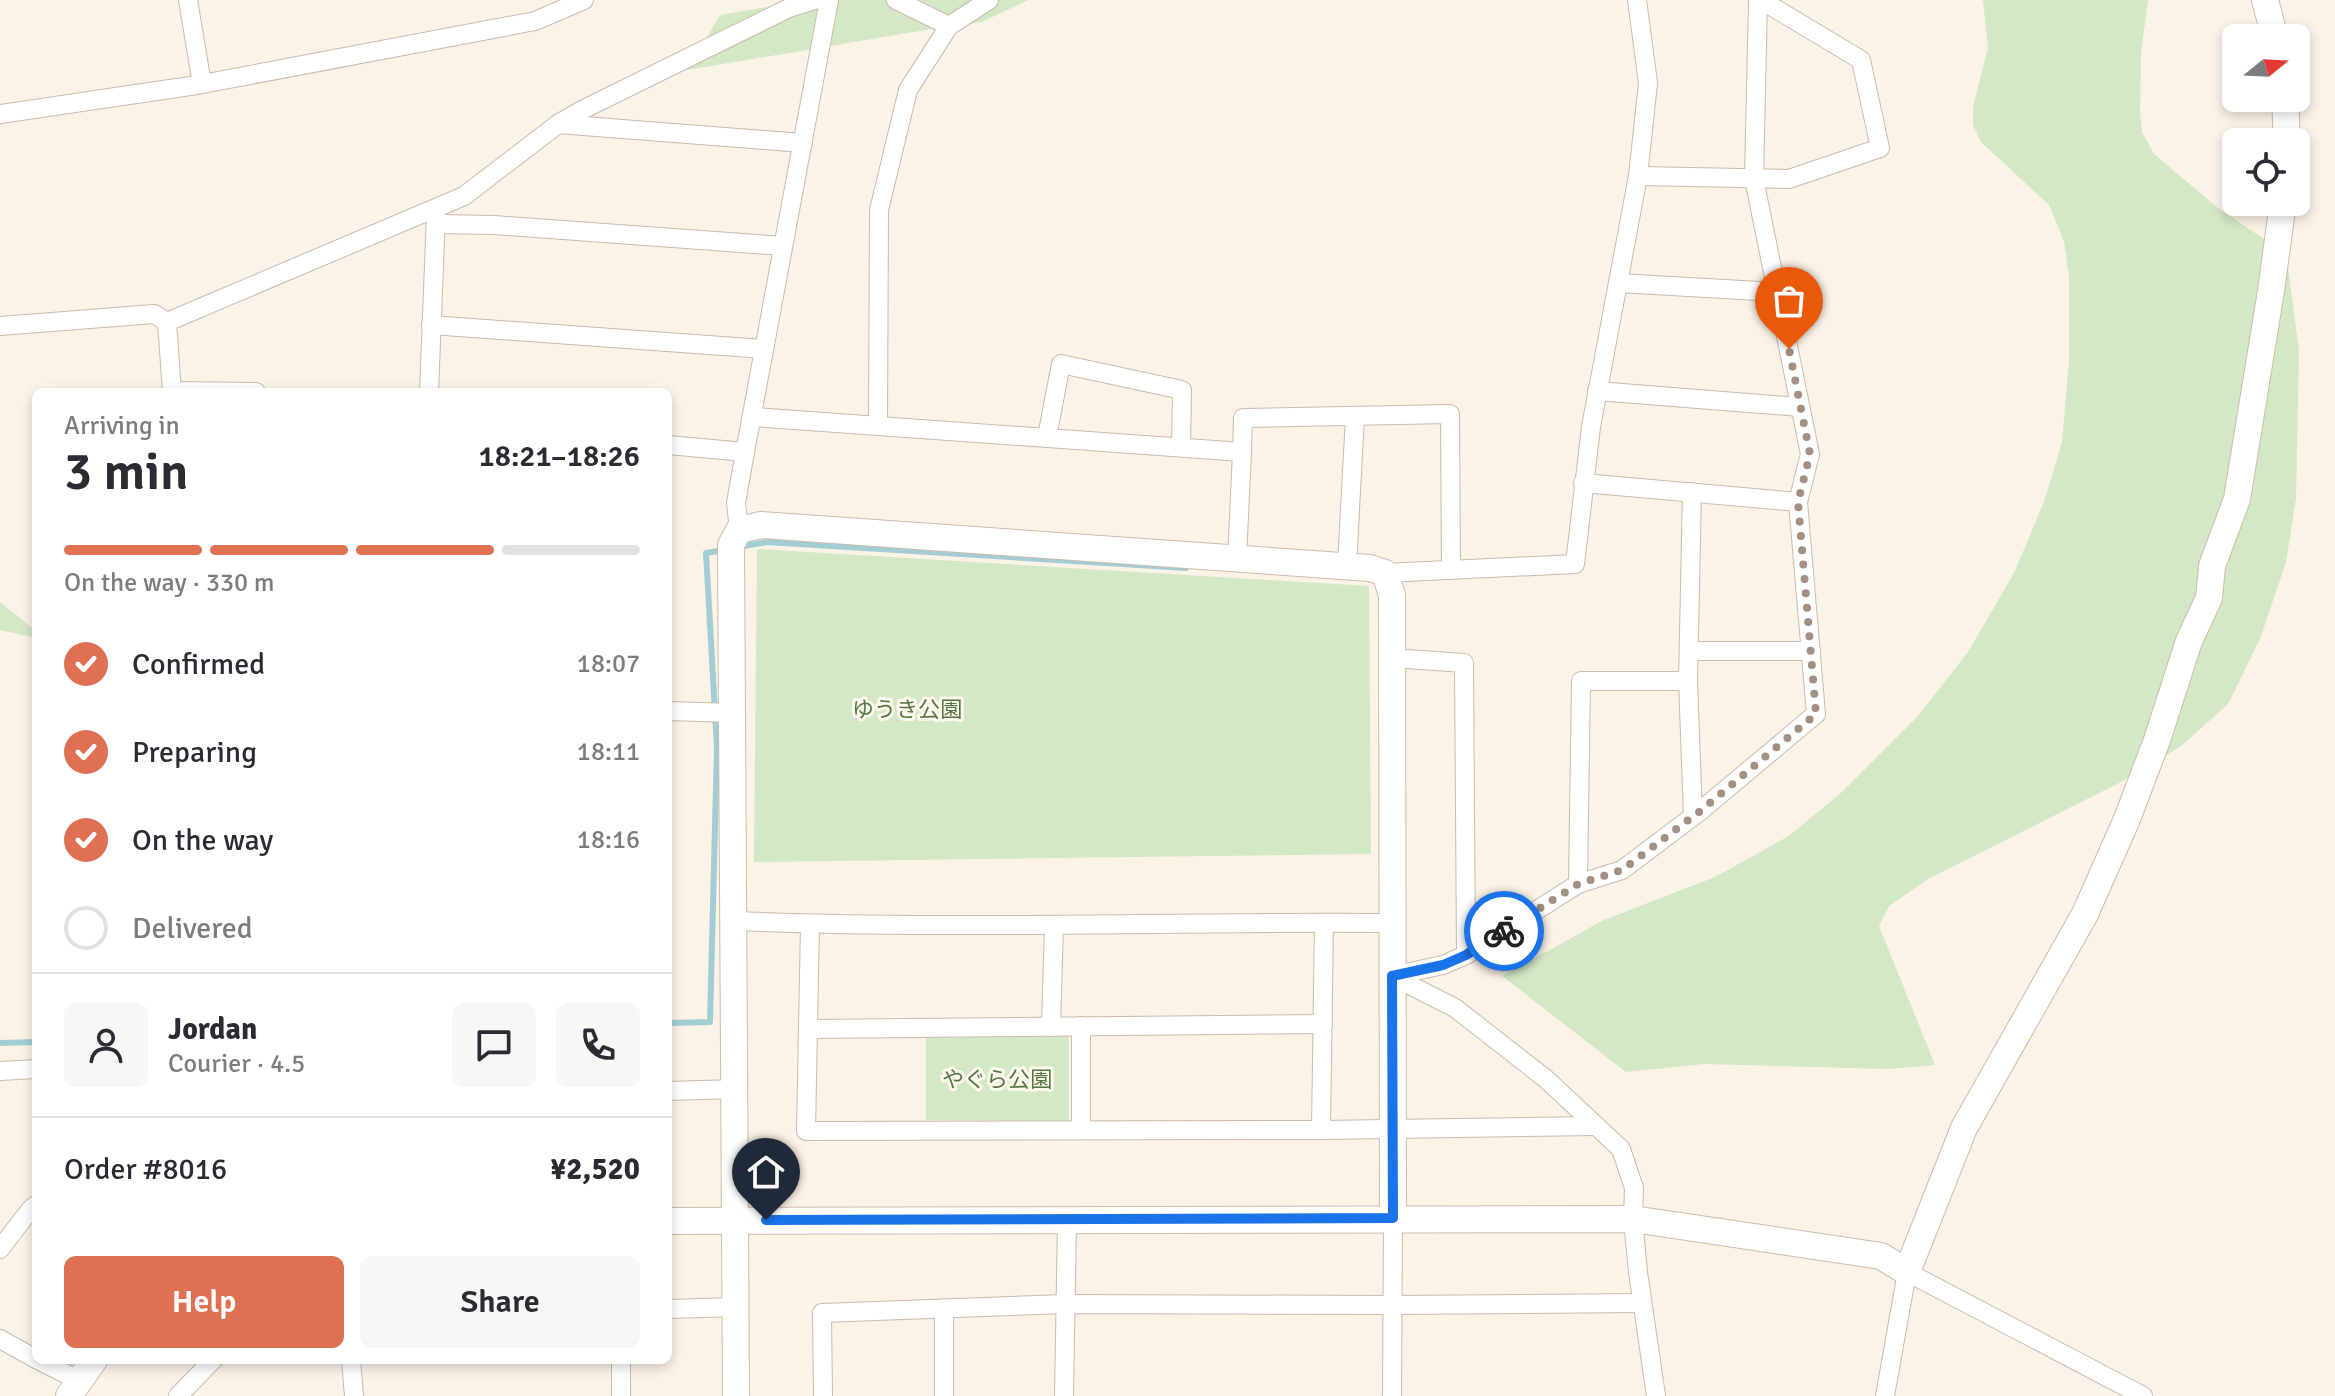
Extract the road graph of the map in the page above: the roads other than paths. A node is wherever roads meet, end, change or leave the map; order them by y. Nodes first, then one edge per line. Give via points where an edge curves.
1 (188, 0) edge
2 (584, 0) edge
3 (815, 0) edge
4 (829, 0) edge
5 (896, 0) edge
6 (989, 0) edge
7 (1637, 0) edge
8 (1759, 0) edge
9 (2265, 0) edge
10 (2271, 24) edge
11 (949, 26) junction
12 (202, 84) junction
13 (0, 114) edge
14 (558, 124) junction
15 (803, 143) junction
16 (1638, 176) junction
17 (1754, 179) junction
18 (436, 216) junction
19 (2281, 216) edge
20 (783, 246) junction
21 (1618, 283) junction
22 (1777, 292) junction
23 (167, 322) junction
24 (431, 325) junction
25 (0, 326) edge
26 (764, 349) junction
27 (172, 388) edge
28 (429, 388) edge
29 (1597, 391) junction
30 (1800, 407) junction
31 (1355, 416) junction
32 (753, 417) junction
33 (878, 424) junction
34 (1047, 437) junction
35 (672, 445) edge
36 (1181, 447) junction
37 (745, 452) junction
38 (1242, 452) junction
39 (1583, 483) junction
40 (1692, 492) junction
41 (1798, 502) junction
42 (739, 530) junction
43 (1237, 559) junction
44 (1347, 566) junction
45 (1451, 570) junction
46 (1385, 573) junction
47 (1689, 651) junction
48 (1811, 651) junction
49 (1392, 658) junction
50 (1688, 681) junction
51 (672, 711) edge
52 (732, 713) junction
53 (1693, 816) junction
54 (1578, 884) junction
55 (735, 921) junction
56 (1324, 923) junction
57 (1392, 923) junction
58 (810, 924) junction
59 (1054, 926) junction
60 (1466, 955) junction
61 (1392, 976) junction
62 (1323, 1024) junction
63 (1081, 1026) junction
64 (1051, 1027) junction
65 (809, 1029) junction
66 (32, 1069) edge
67 (0, 1071) edge
68 (736, 1089) junction
69 (672, 1091) edge
70 (1596, 1126) junction
71 (1391, 1129) junction
72 (1081, 1130) junction
73 (1321, 1130) junction
74 (32, 1208) edge
75 (1393, 1218) junction
76 (1633, 1219) junction
77 (736, 1220) junction
78 (672, 1221) edge
79 (1067, 1221) junction
80 (0, 1249) edge
81 (1907, 1272) junction
82 (1642, 1303) junction
83 (1065, 1304) junction
84 (1393, 1305) junction
85 (735, 1307) junction
86 (944, 1308) junction
87 (672, 1309) edge
88 (0, 1339) edge
89 (32, 1357) edge
90 (46, 1364) edge
91 (209, 1364) edge
92 (351, 1364) edge
93 (621, 1364) edge
94 (80, 1379) edge
95 (178, 1396) edge
96 (354, 1396) edge
97 (621, 1396) edge
98 (736, 1396) edge
99 (823, 1396) edge
100 (944, 1396) edge
101 (1064, 1396) edge
102 (1392, 1396) edge
103 (1656, 1396) edge
104 (1885, 1396) edge
105 (2143, 1396) edge

1 - 12 street
2 - 12 street via 535,21
3 - 14 street via 789,8
4 - 15 street
5 - 11 street
6 - 11 street
7 - 16 street via 1648,83
8 - 17 street
8 - 17 street via 1861,60 1880,148 1789,179
9 - 10 street
11 - 33 street via 908,90 879,210
12 - 13 street
14 - 15 street
14 - 18 street
15 - 20 street
16 - 17 street
16 - 21 street
17 - 22 street
18 - 20 street
18 - 23 street
18 - 24 street
19 - 81 street via 2237,499 2212,566 2209,598 2127,819 2085,914 1964,1128
20 - 26 street
21 - 22 street
21 - 29 street
22 - 30 street
23 - 25 street via 154,314
23 - 27 street
24 - 26 street
24 - 28 street
26 - 32 street
29 - 30 street
29 - 39 street
30 - 41 street via 1810,454
31 - 38 street via 1243,418
31 - 44 street
31 - 45 street via 1450,414
32 - 33 street
32 - 37 street
33 - 34 street
34 - 36 street
34 - 36 street via 1061,364 1182,390
35 - 37 street
36 - 38 street
37 - 42 street via 736,503
38 - 43 street
39 - 40 street
39 - 45 street via 1575,564
40 - 41 street
40 - 47 street
41 - 48 street
42 - 43 street via 761,525
42 - 52 street via 731,545
43 - 44 street
44 - 46 street
45 - 46 street
46 - 49 street via 1392,595
47 - 48 street
47 - 50 street
48 - 53 street via 1816,714
49 - 57 street
49 - 60 street via 1464,663
50 - 53 street
50 - 54 street via 1581,681
51 - 52 street
52 - 55 street
53 - 54 street via 1622,870
54 - 60 street
55 - 58 street
55 - 68 street
56 - 57 street
56 - 59 street
56 - 62 street
57 - 61 street
58 - 59 street
58 - 65 street
59 - 64 street
60 - 61 street
61 - 70 street via 1455,1008
61 - 71 street
62 - 63 street
62 - 73 street
63 - 64 street
63 - 72 street
64 - 65 street
65 - 72 street via 806,1131
66 - 67 street
68 - 69 street
68 - 77 street
70 - 71 street
70 - 76 street via 1621,1149 1634,1188
71 - 73 street
71 - 75 street
72 - 73 street
74 - 80 street
75 - 76 street
75 - 79 street
75 - 84 street
76 - 81 street via 1881,1256
76 - 82 street
77 - 78 street
77 - 79 street
77 - 85 street
79 - 83 street
81 - 104 street
81 - 105 street
82 - 84 street
82 - 103 street
83 - 84 street
83 - 86 street
83 - 101 street
84 - 102 street
85 - 87 street
85 - 98 street
86 - 99 street via 822,1313
86 - 100 street
88 - 89 street
90 - 94 street
91 - 95 street
92 - 96 street
93 - 97 street

